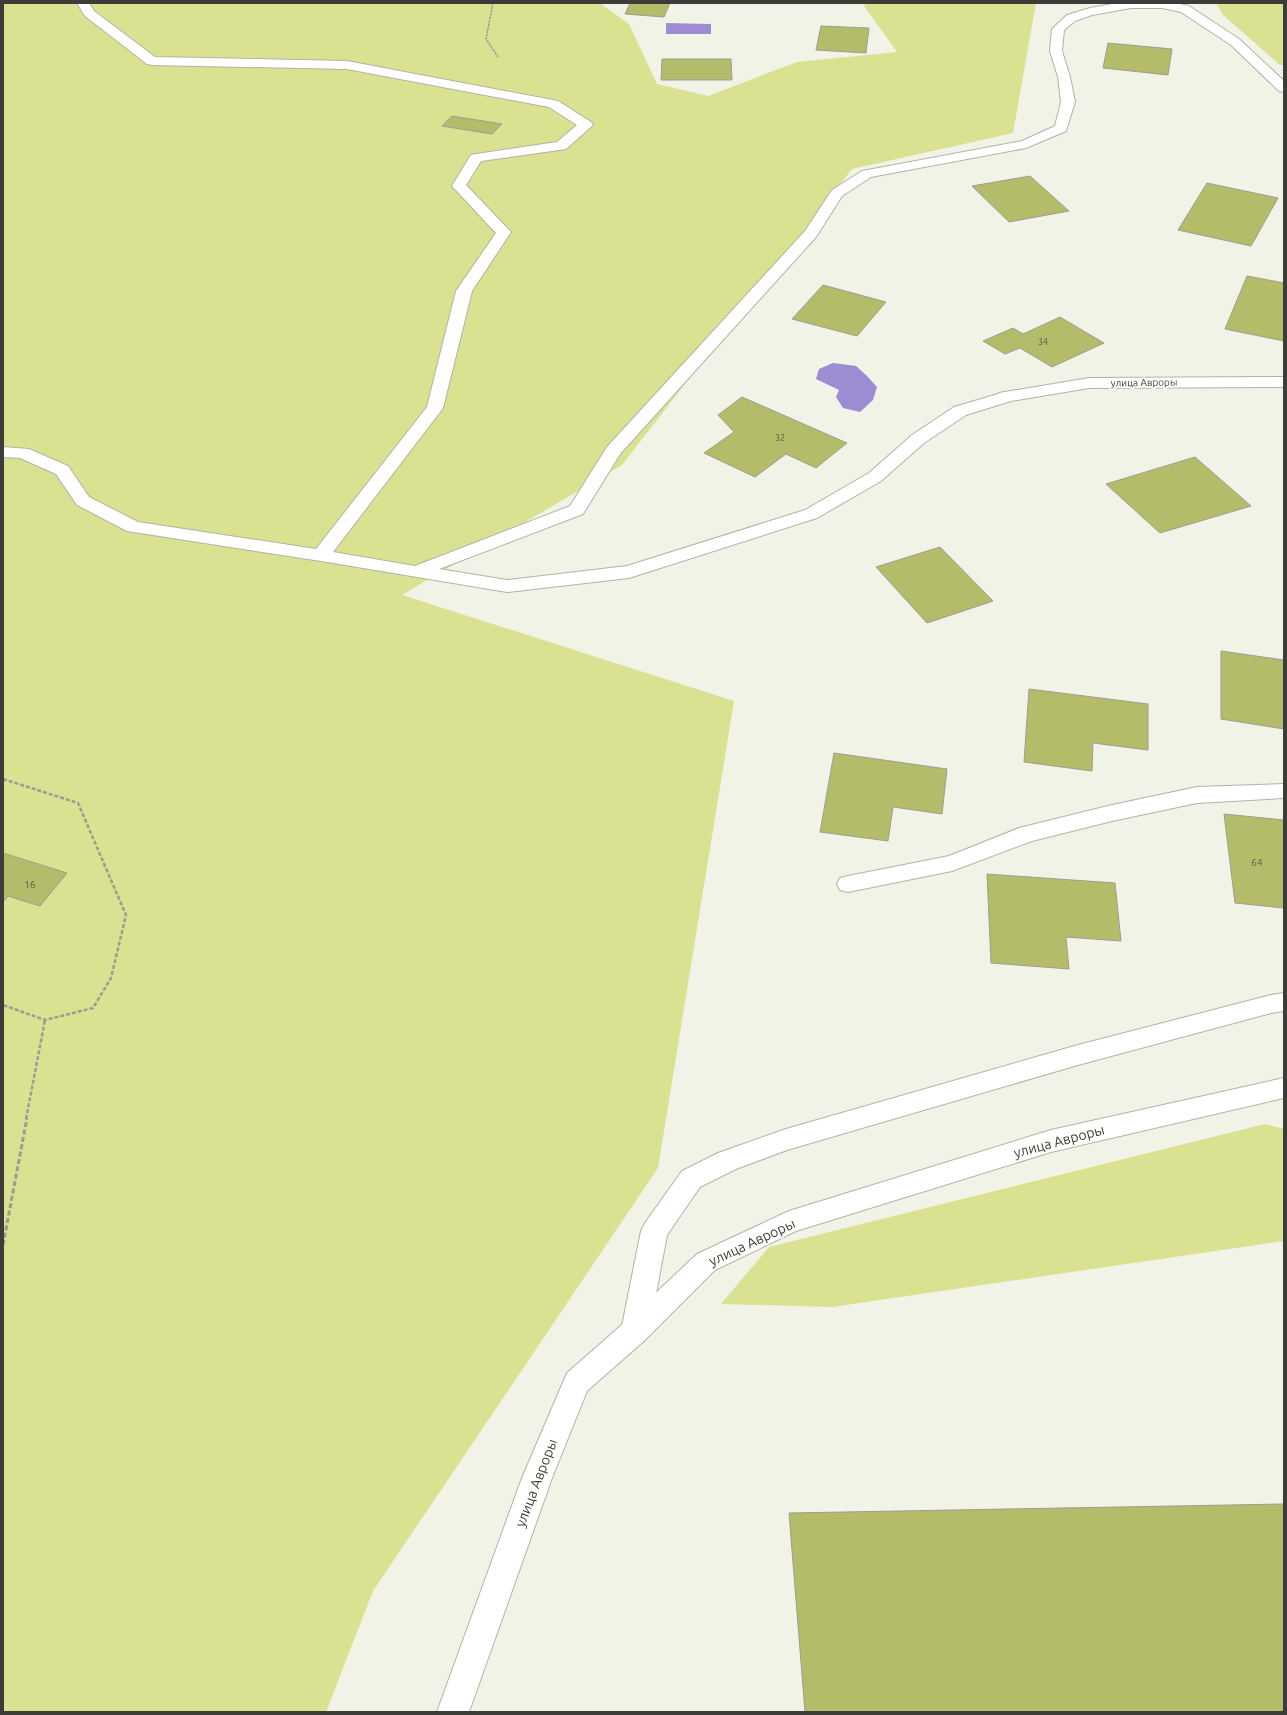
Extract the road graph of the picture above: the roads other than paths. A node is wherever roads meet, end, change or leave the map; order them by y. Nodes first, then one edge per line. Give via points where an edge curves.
1 (83, 3) edge
2 (1284, 88) edge
3 (1284, 382) edge
4 (3, 452) edge
5 (321, 555) junction
6 (417, 572) junction
7 (1284, 791) edge
8 (848, 884) dead end
9 (1284, 1002) edge
10 (1284, 1088) edge
11 (635, 1331) junction
12 (454, 1712) edge

1 - 5 street via 89,13 152,61 347,65 553,104 586,125 560,146 476,158 459,186 504,232 464,291 435,408
2 - 6 street via 1235,42 1185,9 1162,4 1131,4 1071,18 1058,29 1056,51 1068,102 1061,128 1026,144 866,174 837,193 811,234 613,451 577,510
3 - 6 street, улица Авроры via 1089,383 1005,397 960,411 918,439 876,477 811,514 629,572 507,586
4 - 5 street, улица Авроры via 23,453 62,470 83,501 133,526
5 - 6 street, улица Авроры
7 - 8 street via 1197,795 1112,813 1027,834 952,863
9 - 11 street via 1078,1055 786,1140 728,1161 691,1179 654,1231
10 - 11 street, улица Авроры via 1051,1141 789,1222 706,1262
11 - 12 street, улица Авроры via 577,1382 537,1478

